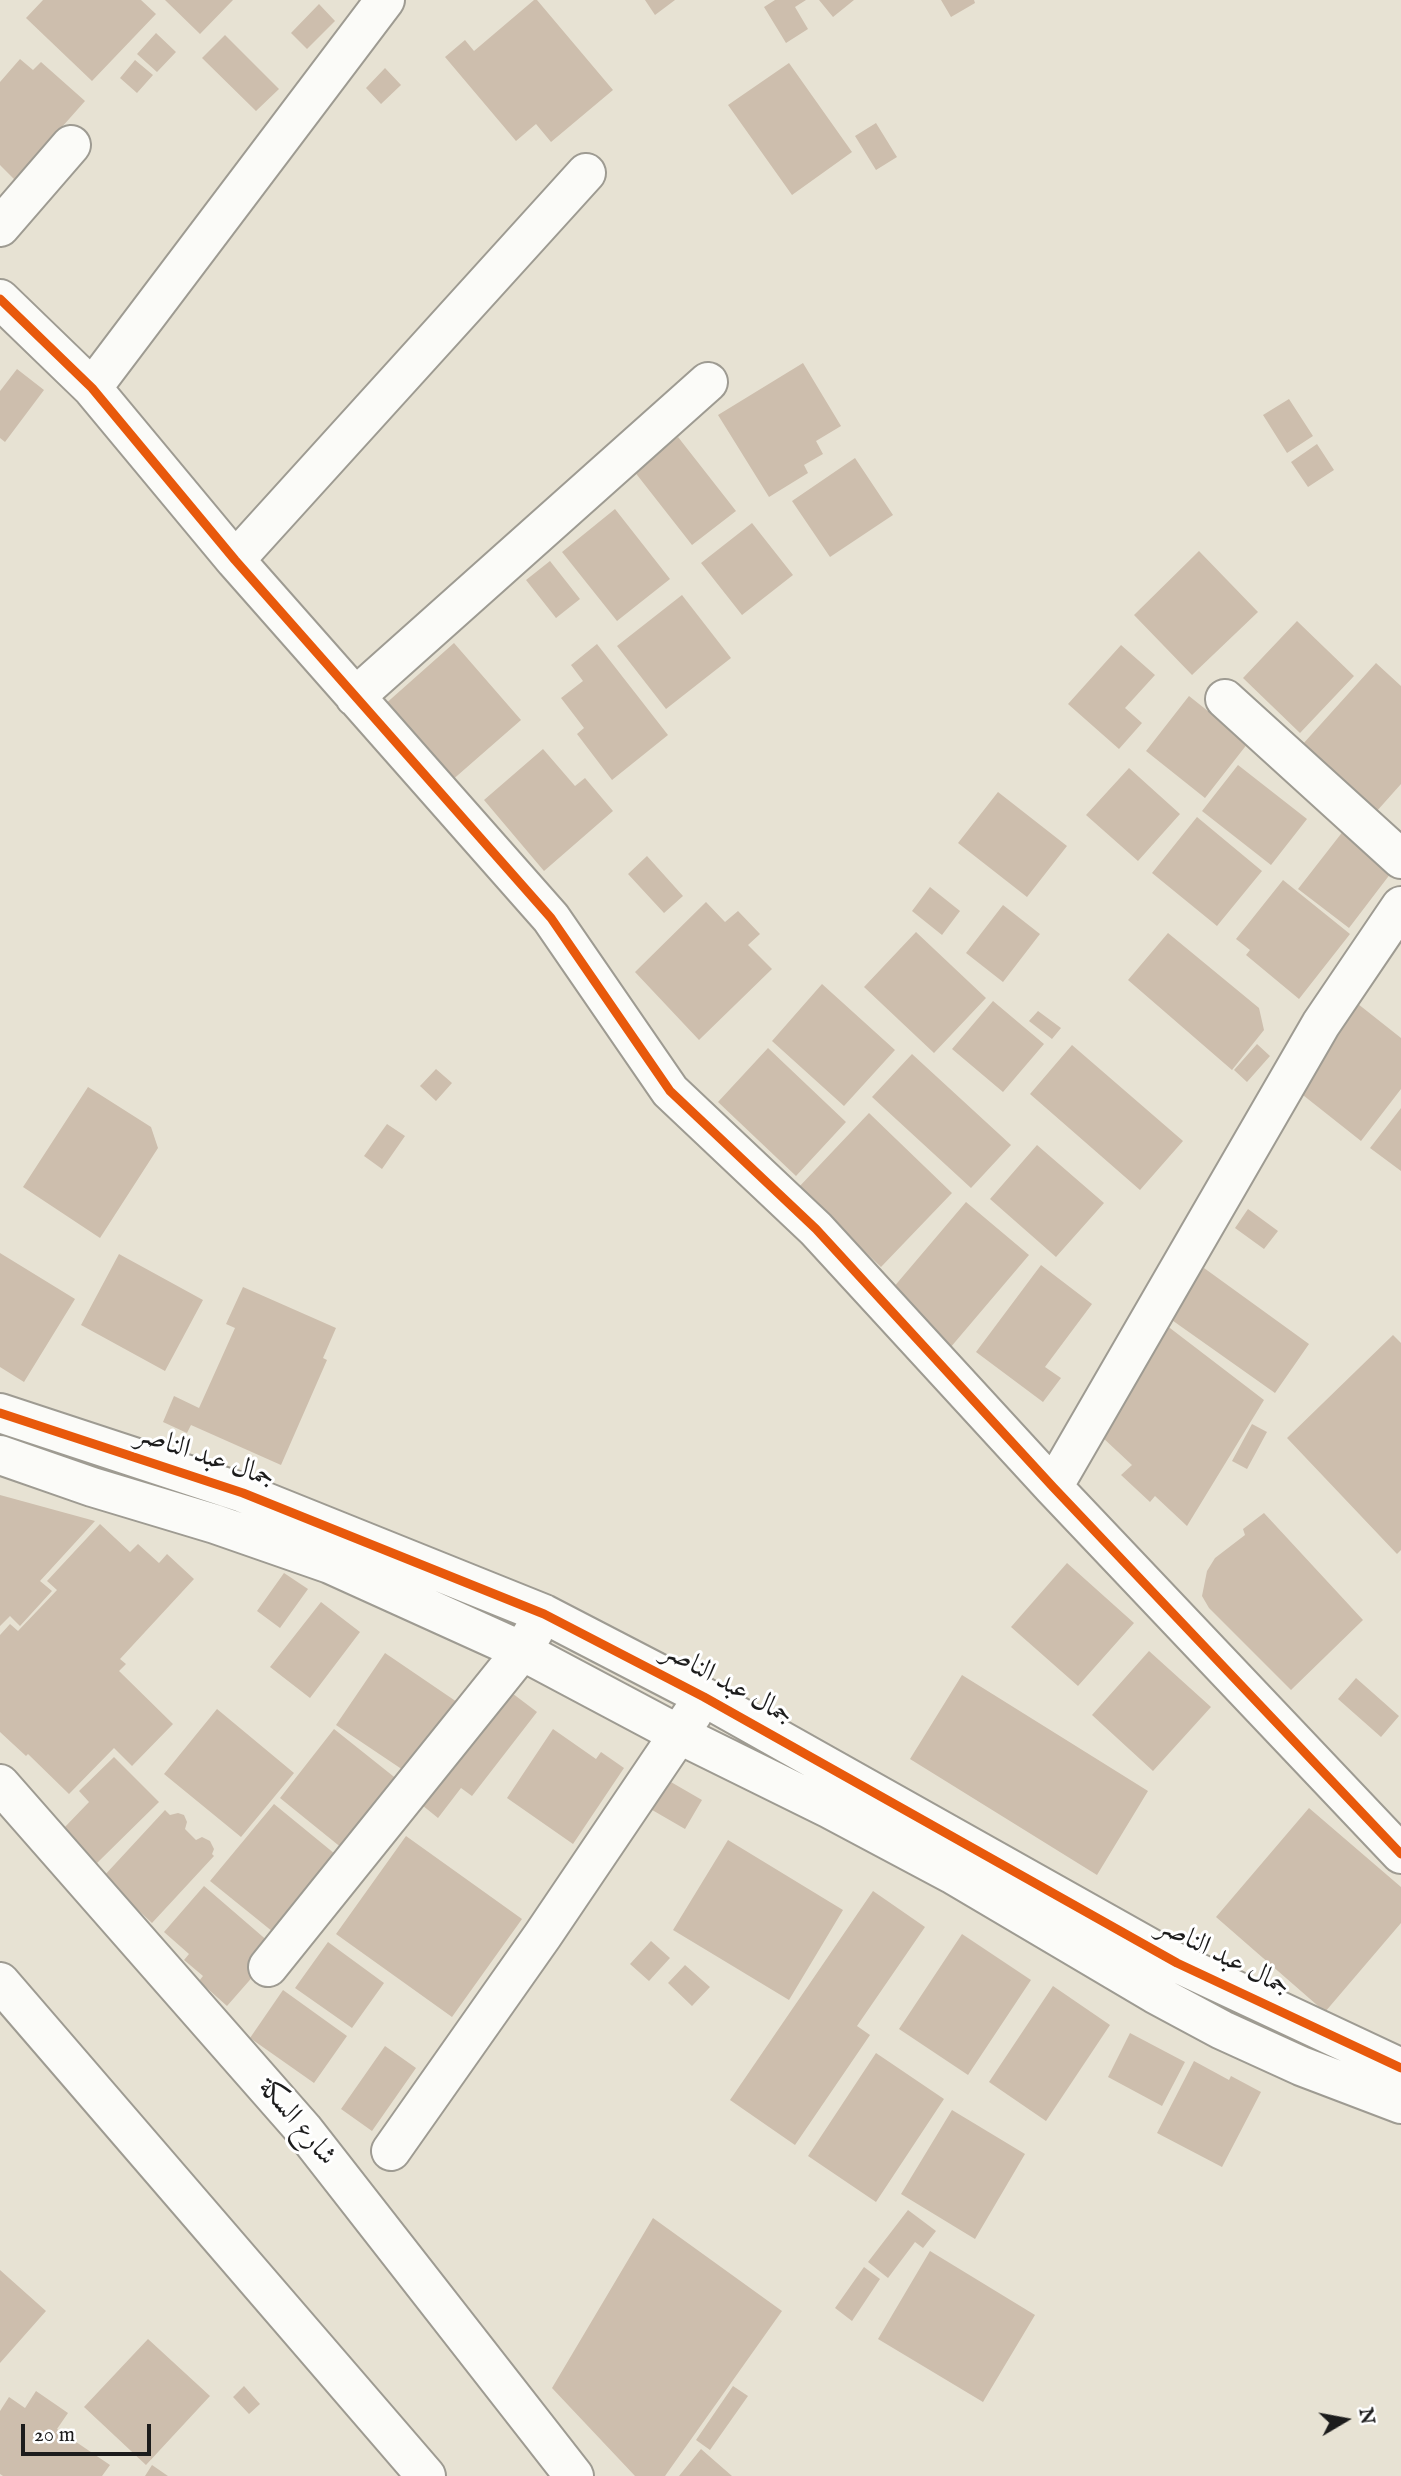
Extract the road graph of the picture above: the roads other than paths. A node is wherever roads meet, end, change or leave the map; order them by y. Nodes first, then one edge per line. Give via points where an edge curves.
1 (385, 0) edge
2 (71, 145) dead end
3 (586, 173) dead end
4 (0, 227) edge
5 (0, 299) edge
6 (708, 382) dead end
7 (92, 388) junction
8 (234, 560) junction
9 (355, 697) junction
10 (1225, 699) dead end
11 (1401, 859) edge
12 (1401, 906) edge
13 (0, 1413) edge
14 (0, 1455) edge
15 (1053, 1487) junction
16 (544, 1614) junction
17 (522, 1651) junction
18 (704, 1696) junction
19 (678, 1734) junction
20 (0, 1784) edge
21 (1401, 1854) edge
22 (268, 1967) dead end
23 (0, 1982) edge
24 (1401, 2068) edge
25 (1401, 2104) edge
26 (391, 2151) dead end
27 (426, 2476) edge
28 (574, 2476) edge

1 - 7 street
2 - 4 street
3 - 8 street
5 - 7 street
6 - 9 street
7 - 8 street
8 - 9 street
9 - 15 street via 551,918 670,1091 816,1229
10 - 11 street
12 - 15 street via 1321,1024
13 - 16 street, جمال عبد الناصر via 243,1493
14 - 17 street, جمال عبد الناصر via 330,1564
15 - 21 street
16 - 17 street
16 - 18 street, جمال عبد الناصر
17 - 19 street, جمال عبد الناصر
17 - 22 street
18 - 19 street
18 - 24 street, جمال عبد الناصر via 1177,1963
19 - 25 street, جمال عبد الناصر via 830,1808 1222,2030
19 - 26 street
20 - 28 street, شارع السكة via 303,2129
23 - 27 street

